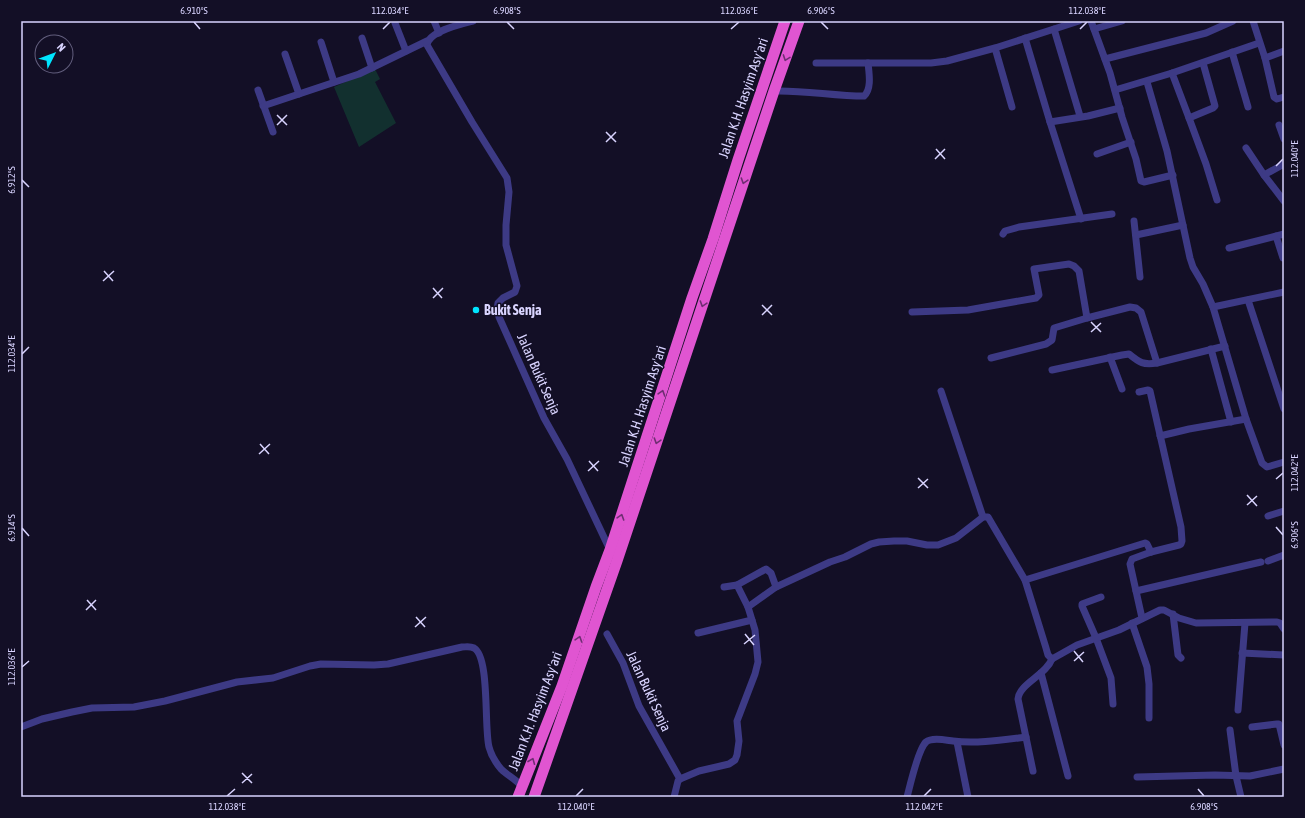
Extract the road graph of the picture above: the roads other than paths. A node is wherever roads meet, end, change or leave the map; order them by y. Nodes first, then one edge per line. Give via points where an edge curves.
1 (434, 21) edge
2 (473, 21) edge
3 (785, 21) edge
4 (799, 21) edge
5 (1079, 21) edge
6 (1091, 21) edge
7 (1122, 21) edge
8 (1233, 21) edge
9 (1253, 21) edge
10 (395, 23) dead end
11 (1054, 29) junction
12 (1094, 29) junction
13 (439, 33) junction
14 (362, 38) dead end
15 (1025, 38) junction
16 (427, 41) junction
17 (321, 42) dead end
18 (1260, 43) junction
19 (995, 48) junction
20 (406, 51) junction
21 (1284, 51) edge
22 (1232, 52) junction
23 (285, 54) dead end
24 (1265, 58) junction
25 (1105, 59) junction
26 (816, 63) dead end
27 (868, 63) junction
28 (1203, 63) junction
29 (372, 68) junction
30 (1172, 73) junction
31 (334, 82) junction
32 (1147, 82) junction
33 (258, 90) dead end
34 (1116, 90) junction
35 (774, 91) junction
36 (299, 94) junction
37 (1284, 97) edge
38 (263, 106) junction
39 (1012, 107) dead end
40 (1248, 107) dead end
41 (1120, 108) junction
42 (1080, 116) junction
43 (1189, 118) junction
44 (1050, 122) junction
45 (1279, 125) dead end
46 (273, 132) dead end
47 (1284, 139) edge
48 (1131, 142) junction
49 (1246, 148) dead end
50 (1097, 154) dead end
51 (1284, 164) edge
52 (1173, 175) junction
53 (1264, 175) junction
54 (1217, 200) dead end
55 (1284, 201) edge
56 (1112, 214) dead end
57 (1081, 219) junction
58 (1134, 221) dead end
59 (1183, 225) junction
60 (1003, 234) dead end
61 (1284, 234) edge
62 (1136, 236) junction
63 (1276, 236) junction
64 (1229, 248) dead end
65 (1283, 258) edge
66 (1140, 277) dead end
67 (1284, 292) edge
68 (1248, 300) junction
69 (1213, 307) junction
70 (912, 312) dead end
71 (1087, 318) junction
72 (1225, 346) junction
73 (1211, 349) junction
74 (1110, 357) junction
75 (991, 358) dead end
76 (1157, 362) junction
77 (1052, 370) dead end
78 (1122, 389) dead end
79 (941, 391) dead end
80 (1139, 392) dead end
81 (1284, 410) edge
82 (1246, 419) junction
83 (1230, 422) junction
84 (1160, 436) junction
85 (1284, 462) edge
86 (1284, 511) edge
87 (1268, 516) dead end
88 (983, 517) junction
89 (610, 550) junction
90 (1150, 552) junction
91 (1284, 557) edge
92 (1025, 580) junction
93 (737, 585) junction
94 (724, 587) dead end
95 (776, 587) junction
96 (1136, 591) junction
97 (1101, 597) dead end
98 (748, 607) junction
99 (1173, 614) junction
100 (1142, 618) junction
101 (752, 620) junction
102 (1132, 623) junction
103 (1245, 623) junction
104 (1284, 629) edge
105 (698, 633) dead end
106 (607, 634) dead end
107 (1096, 638) junction
108 (1242, 653) junction
109 (1284, 655) edge
110 (1181, 658) dead end
111 (1052, 659) junction
112 (1041, 673) junction
113 (1113, 704) dead end
114 (1238, 710) dead end
115 (1149, 718) dead end
116 (21, 727) edge
117 (1252, 727) dead end
118 (1230, 730) dead end
119 (1026, 737) junction
120 (957, 742) junction
121 (1284, 746) edge
122 (1284, 769) edge
123 (1033, 771) dead end
124 (1068, 776) dead end
125 (1236, 776) junction
126 (1137, 778) dead end
127 (680, 779) junction
128 (520, 792) edge
129 (534, 797) edge
130 (674, 797) edge
131 (907, 797) edge
132 (968, 797) edge
133 (1241, 797) edge

1 - 13 street
2 - 13 street
89 -> 3 highway, Jalan K.H. Hasyim Asy'ari
4 -> 35 highway, Jalan K.H. Hasyim Asy'ari
5 - 11 street
6 - 12 street
7 - 12 street
8 - 25 street via 1206,33
9 - 18 street
10 - 20 street
11 - 15 street
11 - 42 street
12 - 25 street
13 - 16 street
14 - 29 street
15 - 19 street
15 - 44 street
16 - 20 street
16 - 89 street, Jalan Bukit Senja via 428,49 507,178 509,192 506,245 517,289 500,300 497,310 544,418 567,459
17 - 31 street
18 - 22 street
18 - 24 street
19 - 27 street via 931,63
19 - 39 street
20 - 29 street
21 - 24 street
22 - 28 street
22 - 40 street
23 - 36 street
24 - 37 street via 1274,97
25 - 34 street
26 - 27 street
27 - 35 street via 869,85 868,93 864,96
28 - 30 street
28 - 43 street via 1215,106
29 - 31 street
30 - 32 street
30 - 43 street
31 - 36 street
32 - 34 street
32 - 52 street
33 - 38 street
34 - 41 street
35 -> 129 highway, Jalan K.H. Hasyim Asy'ari via 617,561
36 - 38 street
38 - 46 street
41 - 42 street
41 - 48 street
42 - 44 street
43 - 54 street
44 - 57 street
45 - 47 street
48 - 50 street
48 - 52 street via 1142,181
49 - 53 street
51 - 53 street
52 - 59 street
53 - 55 street
56 - 57 street
57 - 60 street via 1020,227 1005,231
58 - 62 street
59 - 62 street
59 - 69 street via 1193,267
61 - 63 street
62 - 66 street
63 - 64 street
63 - 65 street
67 - 68 street
68 - 69 street
68 - 81 street
69 - 72 street
70 - 71 street via 968,310 1036,298 1039,295 1034,269 1069,264 1079,271
71 - 75 street via 1054,328 1052,340 1046,344
71 - 76 street via 1130,307 1136,308 1141,312
72 - 73 street
72 - 82 street
73 - 76 street
73 - 83 street
74 - 76 street via 1129,354 1145,364
74 - 77 street
74 - 78 street
79 - 88 street
80 - 84 street via 1149,391
82 - 83 street
82 - 85 street via 1263,465 1267,467
83 - 84 street
84 - 90 street via 1182,541 1179,545
86 - 87 street
88 - 92 street via 989,518
88 - 95 street via 946,543 927,545 907,541 871,544 845,558 830,562
128 -> 89 highway, Jalan K.H. Hasyim Asy'ari via 562,686
90 - 92 street via 1145,543
90 - 96 street via 1135,557 1130,562
91 - 96 street
92 - 111 street via 1048,655
93 - 94 street
93 - 95 street via 766,569 771,573
93 - 98 street
95 - 98 street
96 - 100 street
97 - 107 street via 1082,605
98 - 101 street
99 - 100 street via 1162,610
99 - 103 street via 1196,623
99 - 110 street via 1178,654
100 - 102 street
101 - 105 street
101 - 127 street via 758,662 737,721 739,741 735,760
102 - 107 street
102 - 115 street via 1147,667
103 - 104 street via 1277,622
103 - 108 street
106 - 127 street, Jalan Bukit Senja via 623,663 639,706
107 - 111 street
107 - 113 street via 1111,678
108 - 109 street
108 - 114 street
111 - 112 street via 1047,669
112 - 119 street via 1018,695
112 - 124 street
116 - 128 street via 42,719 92,708 134,707 165,701 237,682 273,678 315,665 388,664 469,647 474,649 481,659 489,747 501,768 518,782
117 - 121 street via 1279,724
118 - 125 street
119 - 120 street
119 - 123 street
120 - 131 street via 934,739 923,745
120 - 132 street
122 - 125 street via 1250,776
125 - 126 street
125 - 133 street
127 - 130 street

